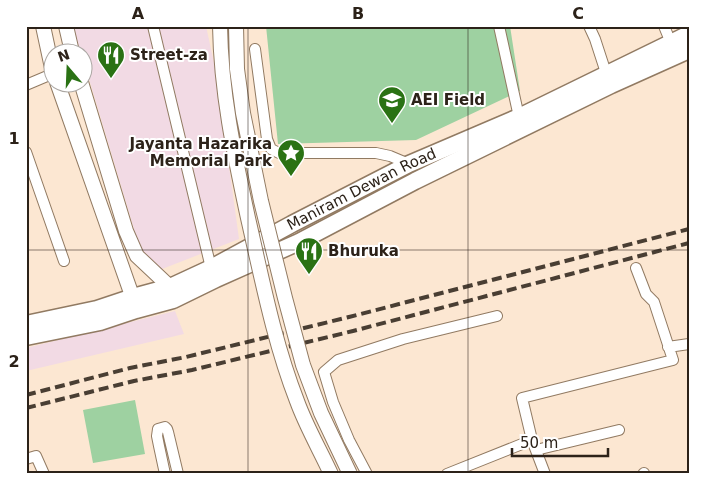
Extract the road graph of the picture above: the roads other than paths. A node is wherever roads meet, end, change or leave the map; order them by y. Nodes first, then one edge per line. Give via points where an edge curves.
1 (43, 26) edge
2 (66, 26) edge
3 (153, 26) edge
4 (220, 26) edge
5 (236, 26) edge
6 (499, 26) edge
7 (589, 26) edge
8 (664, 26) edge
9 (689, 34) edge
10 (46, 42) edge
11 (70, 42) edge
12 (670, 43) junction
13 (255, 49) dead end
14 (689, 50) edge
15 (42, 78) edge
16 (608, 79) junction
17 (26, 85) edge
18 (61, 92) edge
19 (84, 92) edge
20 (519, 118) junction
21 (26, 152) edge
22 (409, 164) junction
23 (415, 180) junction
24 (64, 261) dead end
25 (211, 268) junction
26 (636, 268) dead end
27 (172, 294) junction
28 (135, 303) junction
29 (497, 316) dead end
30 (26, 324) edge
31 (26, 337) edge
32 (689, 344) edge
33 (668, 347) junction
34 (620, 430) dead end
35 (534, 445) junction
36 (26, 459) edge
37 (44, 474) edge
38 (165, 474) edge
39 (178, 474) edge
40 (331, 474) edge
41 (350, 474) edge
42 (367, 474) edge
43 (447, 474) edge
44 (545, 474) edge

1 - 10 main road
2 - 11 main road
3 - 25 street
4 - 40 main road, bridge via 223,89 230,132 268,306 298,403
5 - 41 main road, bridge via 243,113 281,281 303,365
6 - 20 street
7 - 16 street
8 - 12 street
9 - 12 main road, Maniram Dewan Road
12 - 16 main road, Maniram Dewan Road
13 - 22 street via 271,149 279,153 376,153
14 - 16 main road, Maniram Dewan Road
15 - 17 street
16 - 20 main road, Maniram Dewan Road
16 - 23 main road, Maniram Dewan Road
18 - 28 main road
19 - 27 main road via 126,231 137,256
20 - 22 main road, Maniram Dewan Road
21 - 24 street
22 - 23 street
22 - 25 main road, Maniram Dewan Road
23 - 27 main road, Maniram Dewan Road via 299,242 216,279
25 - 27 main road, Maniram Dewan Road
26 - 33 street via 646,294 654,302
27 - 28 main road, Maniram Dewan Road
28 - 30 main road, Maniram Dewan Road
28 - 31 main road, Maniram Dewan Road via 100,322
29 - 42 street via 403,339 338,360 324,372 349,440
32 - 33 street
33 - 35 street via 673,360 522,398
34 - 35 street
35 - 43 street
35 - 44 street
36 - 37 street via 36,456
38 - 39 street via 157,436 158,429 165,427

